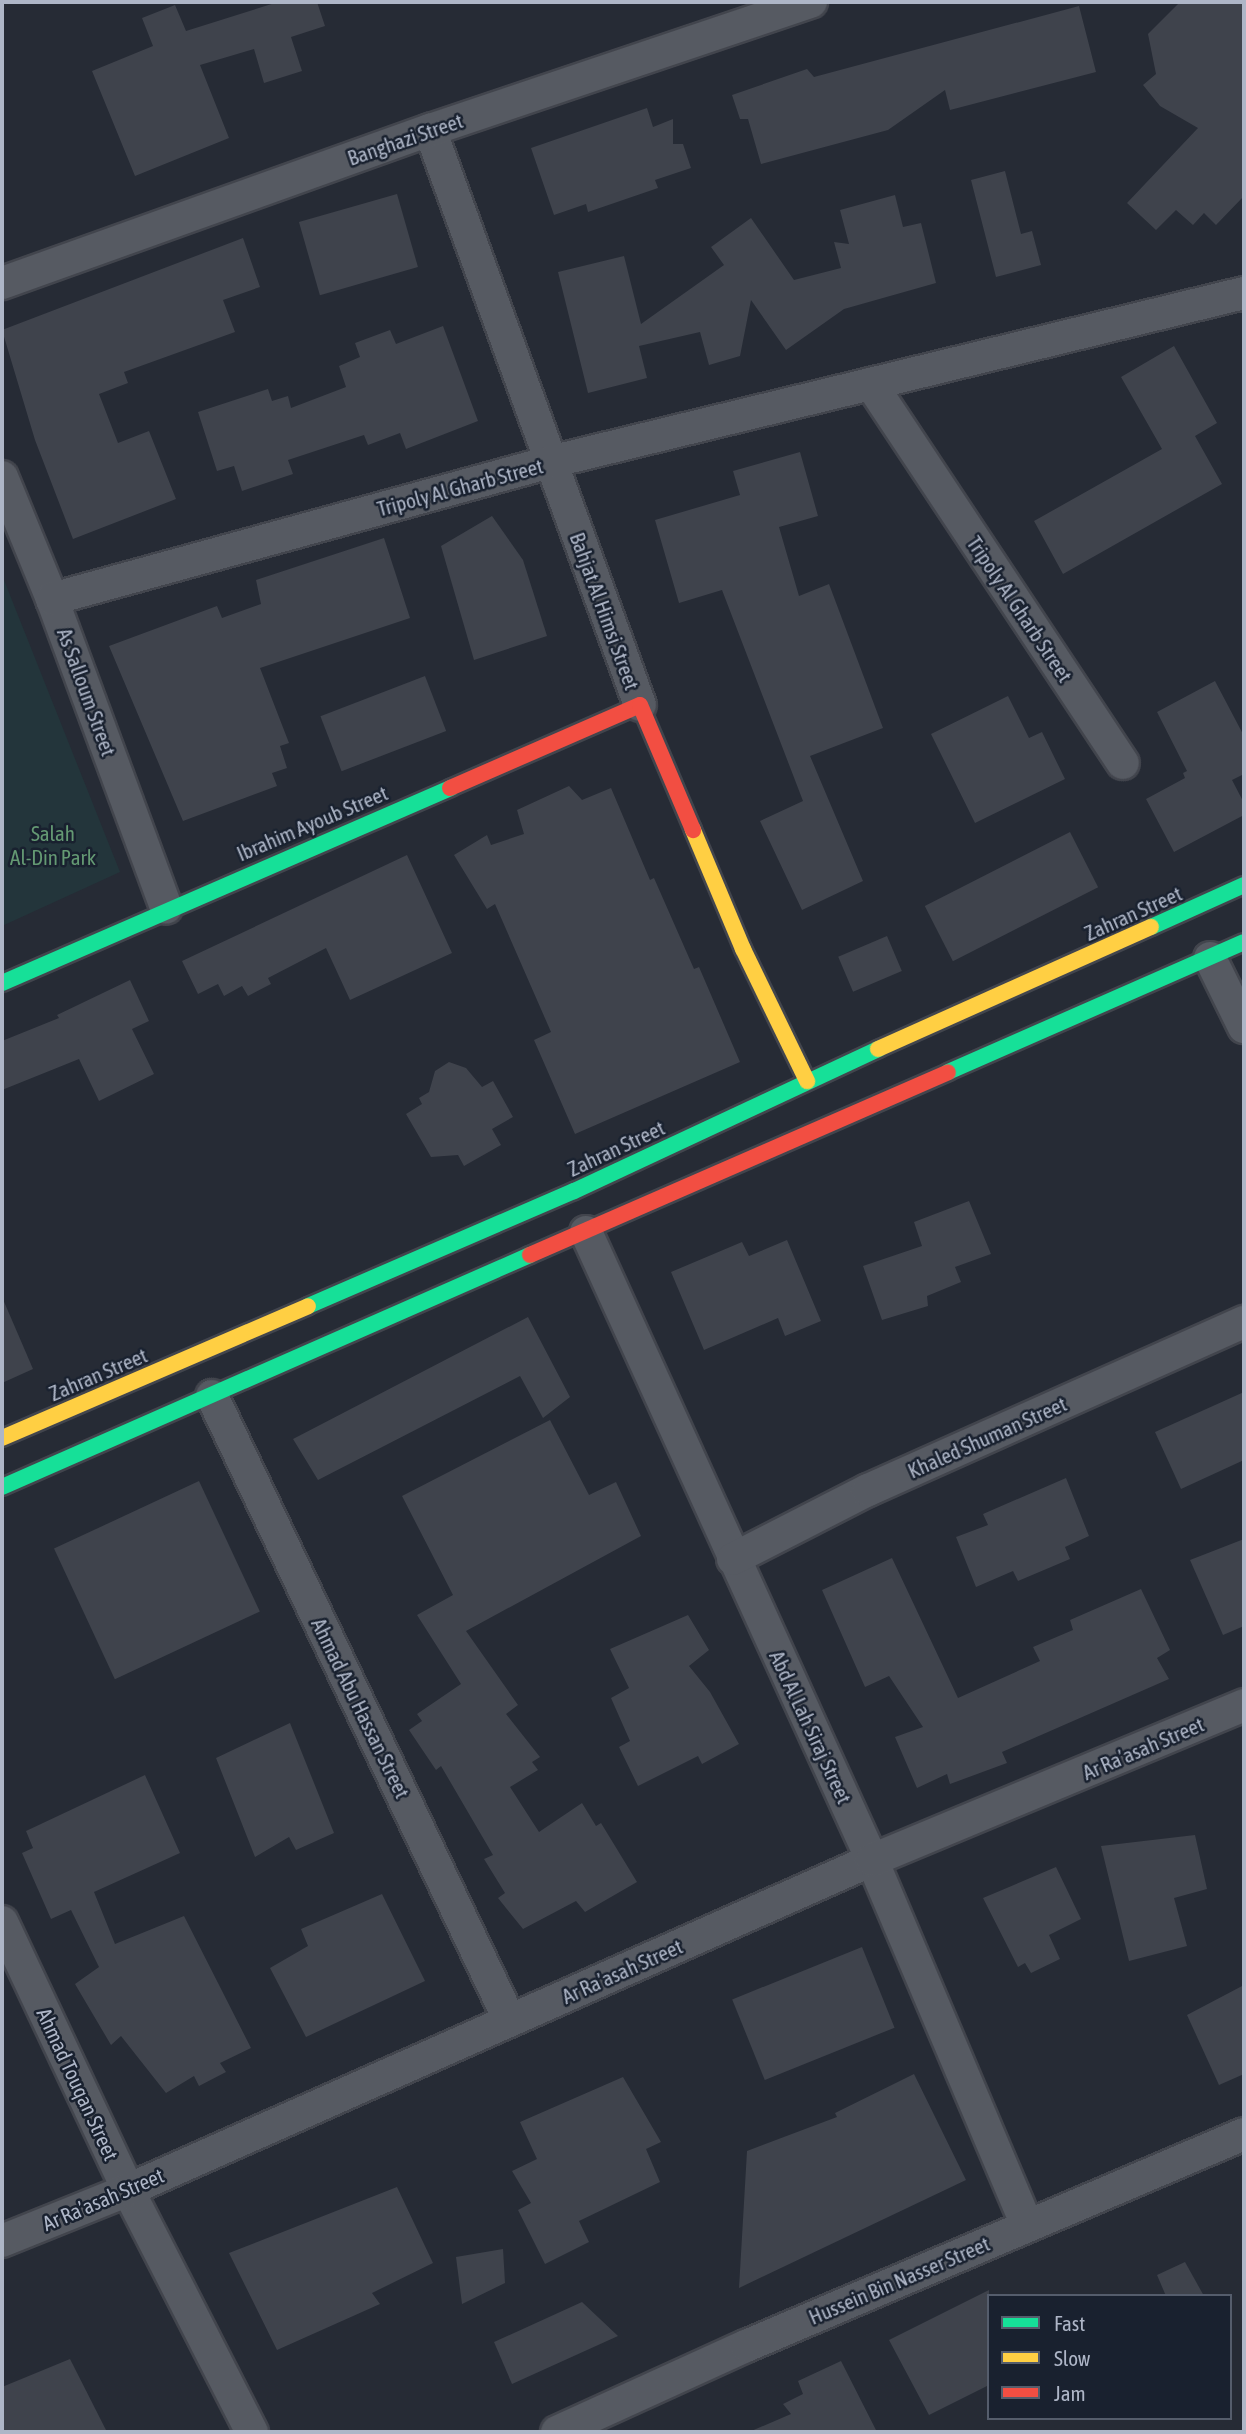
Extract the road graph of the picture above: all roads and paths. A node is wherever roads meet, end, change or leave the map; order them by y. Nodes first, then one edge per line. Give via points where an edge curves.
1 (811, 2) edge
2 (739, 12) edge
3 (430, 130) junction
4 (2, 283) edge
5 (1244, 293) edge
6 (871, 384) junction
7 (550, 462) junction
8 (2, 477) edge
9 (52, 599) junction
10 (640, 705) junction
11 (1122, 764) dead end
12 (1244, 885) edge
13 (166, 908) junction
14 (1244, 942) edge
15 (1210, 958) junction
16 (2, 983) edge
17 (1244, 1027) edge
18 (807, 1080) junction
19 (586, 1232) junction
20 (1244, 1322) edge
21 (212, 1396) junction
22 (2, 1438) edge
23 (2, 1487) edge
24 (733, 1559) junction
25 (1244, 1704) edge
26 (872, 1860) junction
27 (2, 1922) edge
28 (510, 2021) junction
29 (1244, 2134) edge
30 (128, 2190) junction
31 (1027, 2226) junction
32 (2, 2241) edge
33 (252, 2432) edge
34 (557, 2432) edge

1 - 2 street, Banghazi Street
2 - 3 street, Banghazi Street
3 - 4 street, Banghazi Street
3 - 7 street, Bahjat Al Himsi Street
5 - 6 street, Tripoly Al Gharb Street
6 - 7 street, Tripoly Al Gharb Street
6 - 11 street, Tripoly Al Gharb Street
7 - 9 street, Tripoly Al Gharb Street
7 - 10 street, Bahjat Al Himsi Street
8 - 9 street, As Salloum Street
9 - 13 street, As Salloum Street
10 - 13 main road, Ibrahim Ayoub Street
10 - 18 main road, Bahjat Al Himsi Street via 743,949
12 - 18 main road, Zahran Street
13 - 16 main road, Ibrahim Ayoub Street
14 - 15 main road
15 - 17 street
15 - 19 main road
18 - 22 main road, Zahran Street via 575,1191
19 - 21 main road
19 - 24 street, Abd Al Lah Siraj Street
20 - 24 street, Khaled Shuman Street via 868,1490
21 - 23 main road
21 - 28 street, Ahmad Abu Hassan Street
24 - 26 street, Abd Al Lah Siraj Street
25 - 26 street, Ar Ra’asah Street
26 - 28 street, Ar Ra’asah Street
26 - 31 street, Abd Al Lah Siraj Street
27 - 30 street, Ahmad Touqan Street
28 - 30 street, Ar Ra’asah Street
29 - 31 street, Hussein Bin Nasser Street
30 - 32 street, Ar Ra’asah Street
30 - 33 street, Ahmad Touqan Street
31 - 34 street, Hussein Bin Nasser Street

